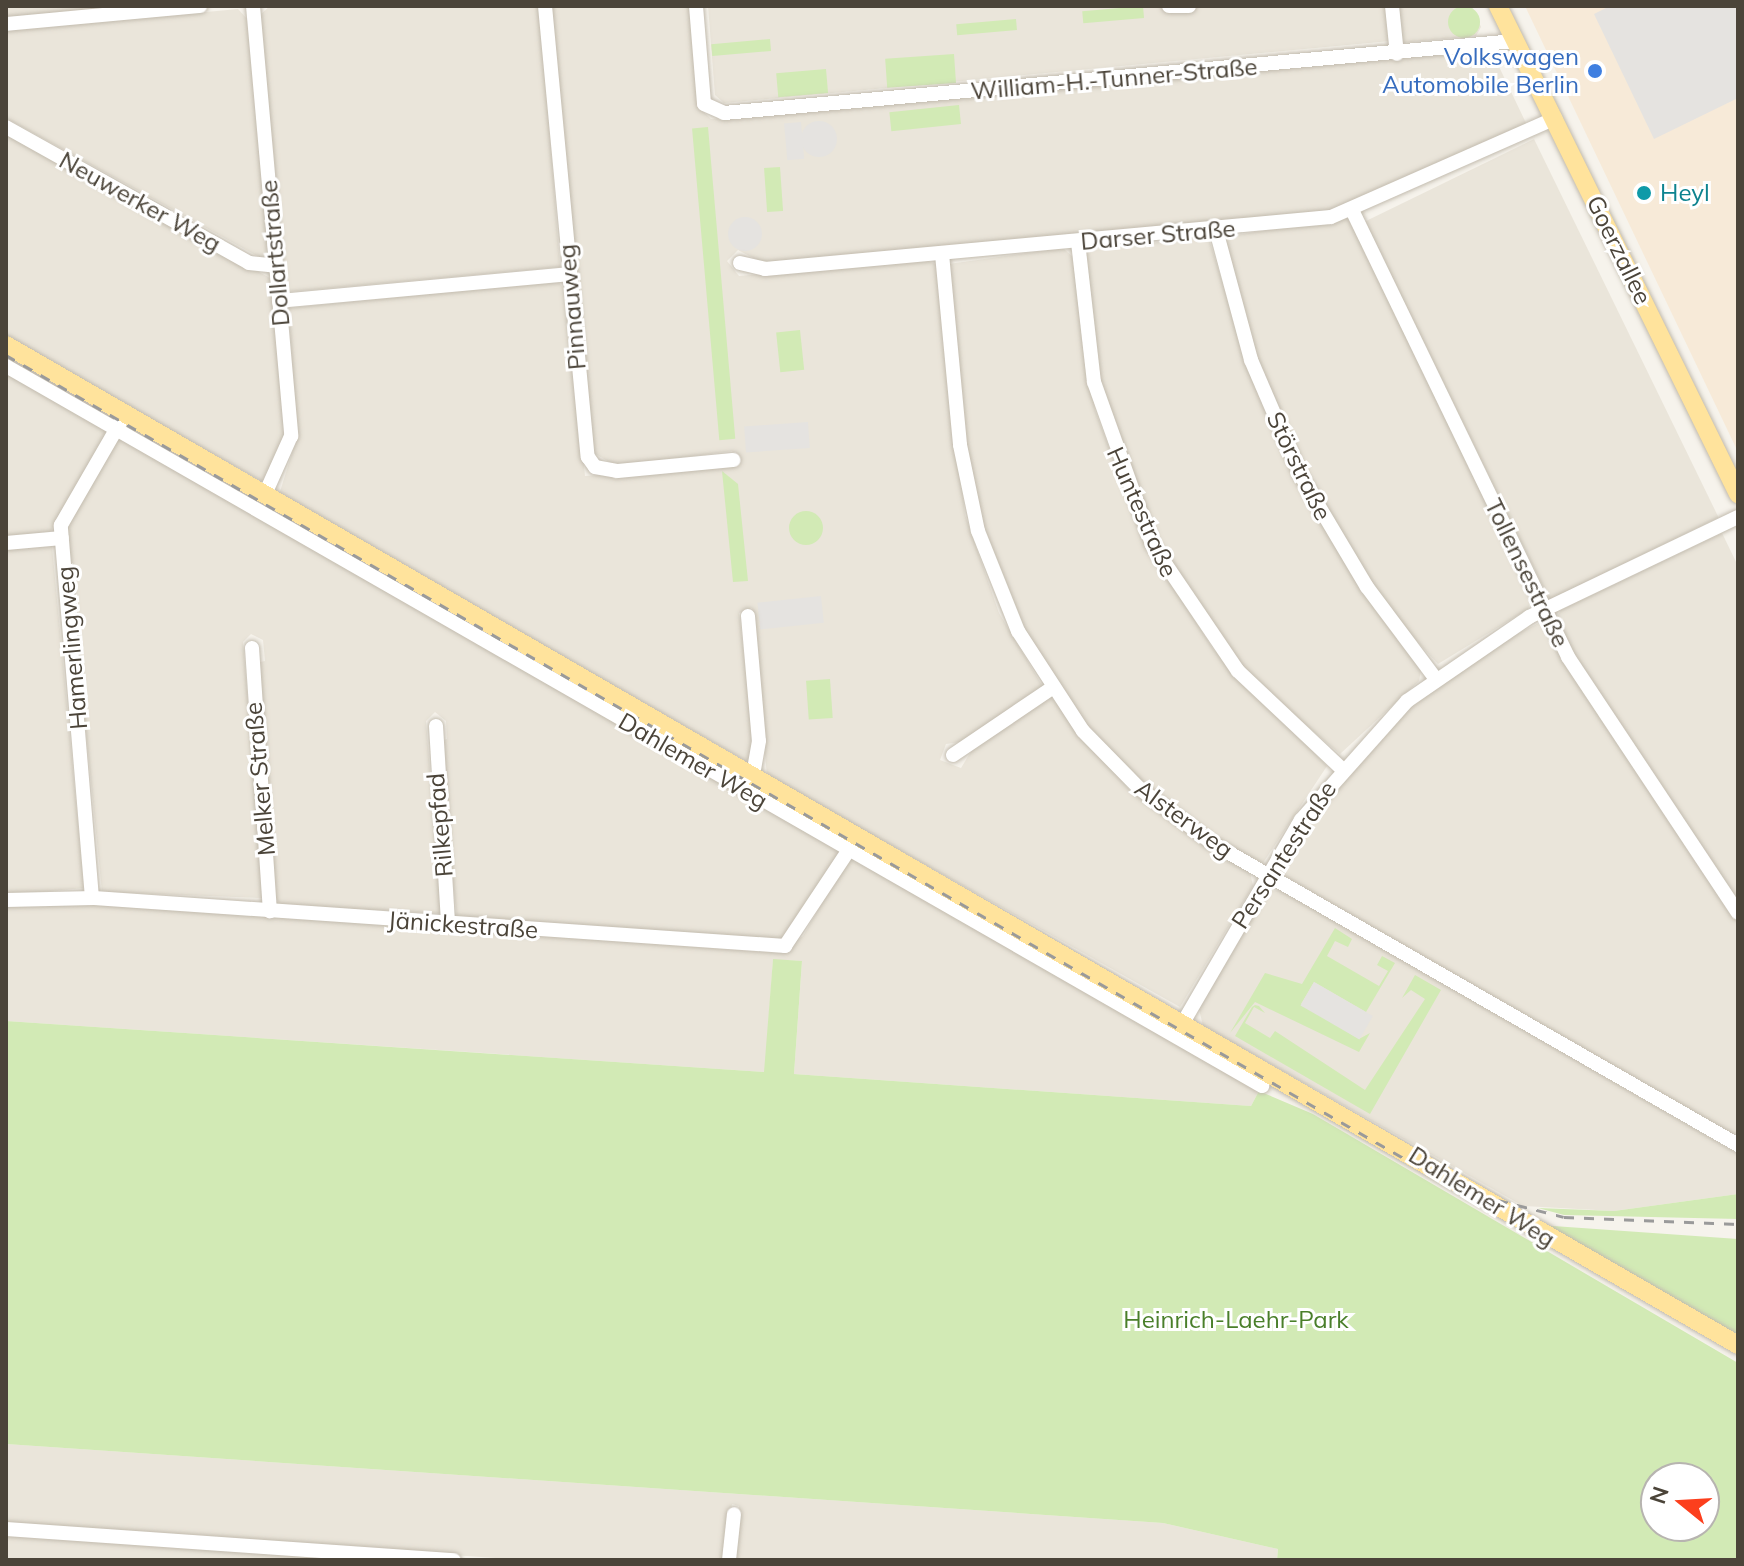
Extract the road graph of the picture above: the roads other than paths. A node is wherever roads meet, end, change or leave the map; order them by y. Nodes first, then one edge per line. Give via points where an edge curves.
1 (200, 6) edge
2 (253, 6) edge
3 (545, 6) edge
4 (696, 6) edge
5 (1169, 6) edge
6 (1189, 6) edge
7 (1392, 6) edge
8 (1498, 6) edge
9 (6, 24) edge
10 (1515, 41) junction
11 (1397, 54) junction
12 (1555, 118) junction
13 (6, 127) edge
14 (1353, 212) junction
15 (1216, 230) junction
16 (1078, 242) junction
17 (942, 254) junction
18 (740, 263) dead end
19 (276, 266) junction
20 (569, 274) junction
21 (279, 301) junction
22 (6, 345) edge
23 (6, 366) edge
24 (40, 375) junction
25 (121, 421) junction
26 (733, 460) dead end
27 (1738, 494) edge
28 (261, 499) junction
29 (1738, 517) edge
30 (62, 538) junction
31 (6, 543) edge
32 (1544, 610) junction
33 (748, 616) dead end
34 (252, 648) dead end
35 (1435, 678) junction
36 (1052, 688) junction
37 (607, 701) junction
38 (436, 726) dead end
39 (953, 755) dead end
40 (1341, 768) junction
41 (753, 774) junction
42 (789, 805) junction
43 (853, 842) junction
44 (902, 859) junction
45 (924, 872) junction
46 (892, 876) junction
47 (1267, 876) junction
48 (914, 889) junction
49 (953, 889) junction
50 (92, 898) junction
51 (6, 900) edge
52 (944, 906) junction
53 (990, 910) junction
54 (270, 911) junction
55 (1738, 913) edge
56 (972, 922) junction
57 (448, 923) junction
58 (989, 932) junction
59 (1071, 967) junction
60 (1157, 1005) junction
61 (1184, 1021) junction
62 (1148, 1022) junction
63 (1224, 1055) junction
64 (1262, 1086) dead end
65 (1738, 1145) edge
66 (1737, 1345) edge
67 (734, 1514) dead end
68 (6, 1529) edge
69 (414, 1559) edge
70 (454, 1560) edge
71 (729, 1560) edge

1 - 9 street
2 - 19 street, Dollartstraße
3 - 20 street, Pinnauweg
4 - 11 street, William-H.-Tunner-Straße via 704,104 712,112
5 - 6 street
7 - 11 street
8 - 10 main road, Goerzallee
10 - 11 street, William-H.-Tunner-Straße
10 - 12 main road, Goerzallee
12 - 14 street, Darser Straße
12 - 27 main road, Goerzallee
13 - 19 street, Neuwerker Weg via 249,263
14 - 15 street, Darser Straße
14 - 32 street, Tollensestraße
15 - 16 street, Darser Straße
15 - 35 street, Störstraße via 1251,360 1294,462 1348,559
16 - 17 street, Darser Straße
16 - 40 street, Huntestraße via 1094,382 1144,528 1226,657
17 - 18 street, Darser Straße via 765,269
17 - 36 street, Alsterweg via 971,507 1007,609
19 - 21 street, Dollartstraße
20 - 21 street
20 - 26 street, Pinnauweg via 585,446 595,467
21 - 28 street, Dollartstraße via 291,443
22 - 24 main road, Dahlemer Weg
23 - 24 street, Dahlemer Weg
24 - 25 main road, Dahlemer Weg
25 - 28 main road, Dahlemer Weg
25 - 30 street, Hamerlingweg via 61,525
28 - 37 main road, Dahlemer Weg
29 - 32 street, Persantestraße
30 - 31 street
30 - 50 street, Hamerlingweg
32 - 35 street, Persantestraße
32 - 55 street, Tollensestraße via 1586,687
33 - 41 street via 759,741
34 - 54 street, Melker Straße
35 - 40 street, Persantestraße
36 - 39 street
36 - 47 street, Alsterweg via 1139,788
37 - 41 main road, Dahlemer Weg
37 - 42 street, Dahlemer Weg
38 - 57 street, Rilkepfad
40 - 47 street, Persantestraße
41 - 42 main road, Dahlemer Weg
42 - 43 main road, Dahlemer Weg
43 - 44 main road, Dahlemer Weg
43 - 46 street, Dahlemer Weg
43 - 57 street, Jänickestraße via 785,946
44 - 45 main road, Dahlemer Weg
44 - 46 street
45 - 48 street
45 - 49 main road, Dahlemer Weg
46 - 48 street, Dahlemer Weg
47 - 61 street, Persantestraße
47 - 65 street, Alsterweg
48 - 52 street, Dahlemer Weg
49 - 52 street
49 - 53 main road, Dahlemer Weg
50 - 51 street, Jänickestraße
50 - 54 street, Jänickestraße
52 - 56 street, Dahlemer Weg
53 - 56 street
53 - 58 street
53 - 59 main road, Dahlemer Weg
54 - 57 street, Jänickestraße
56 - 58 street, Dahlemer Weg
58 - 59 street, Dahlemer Weg
59 - 60 main road, Dahlemer Weg
59 - 62 street, Dahlemer Weg
60 - 61 main road, Dahlemer Weg
60 - 62 street
61 - 63 main road, Dahlemer Weg
62 - 63 street, Dahlemer Weg
63 - 64 street, Dahlemer Weg
63 - 66 main road, Dahlemer Weg
67 - 71 street
68 - 69 street
69 - 70 street

